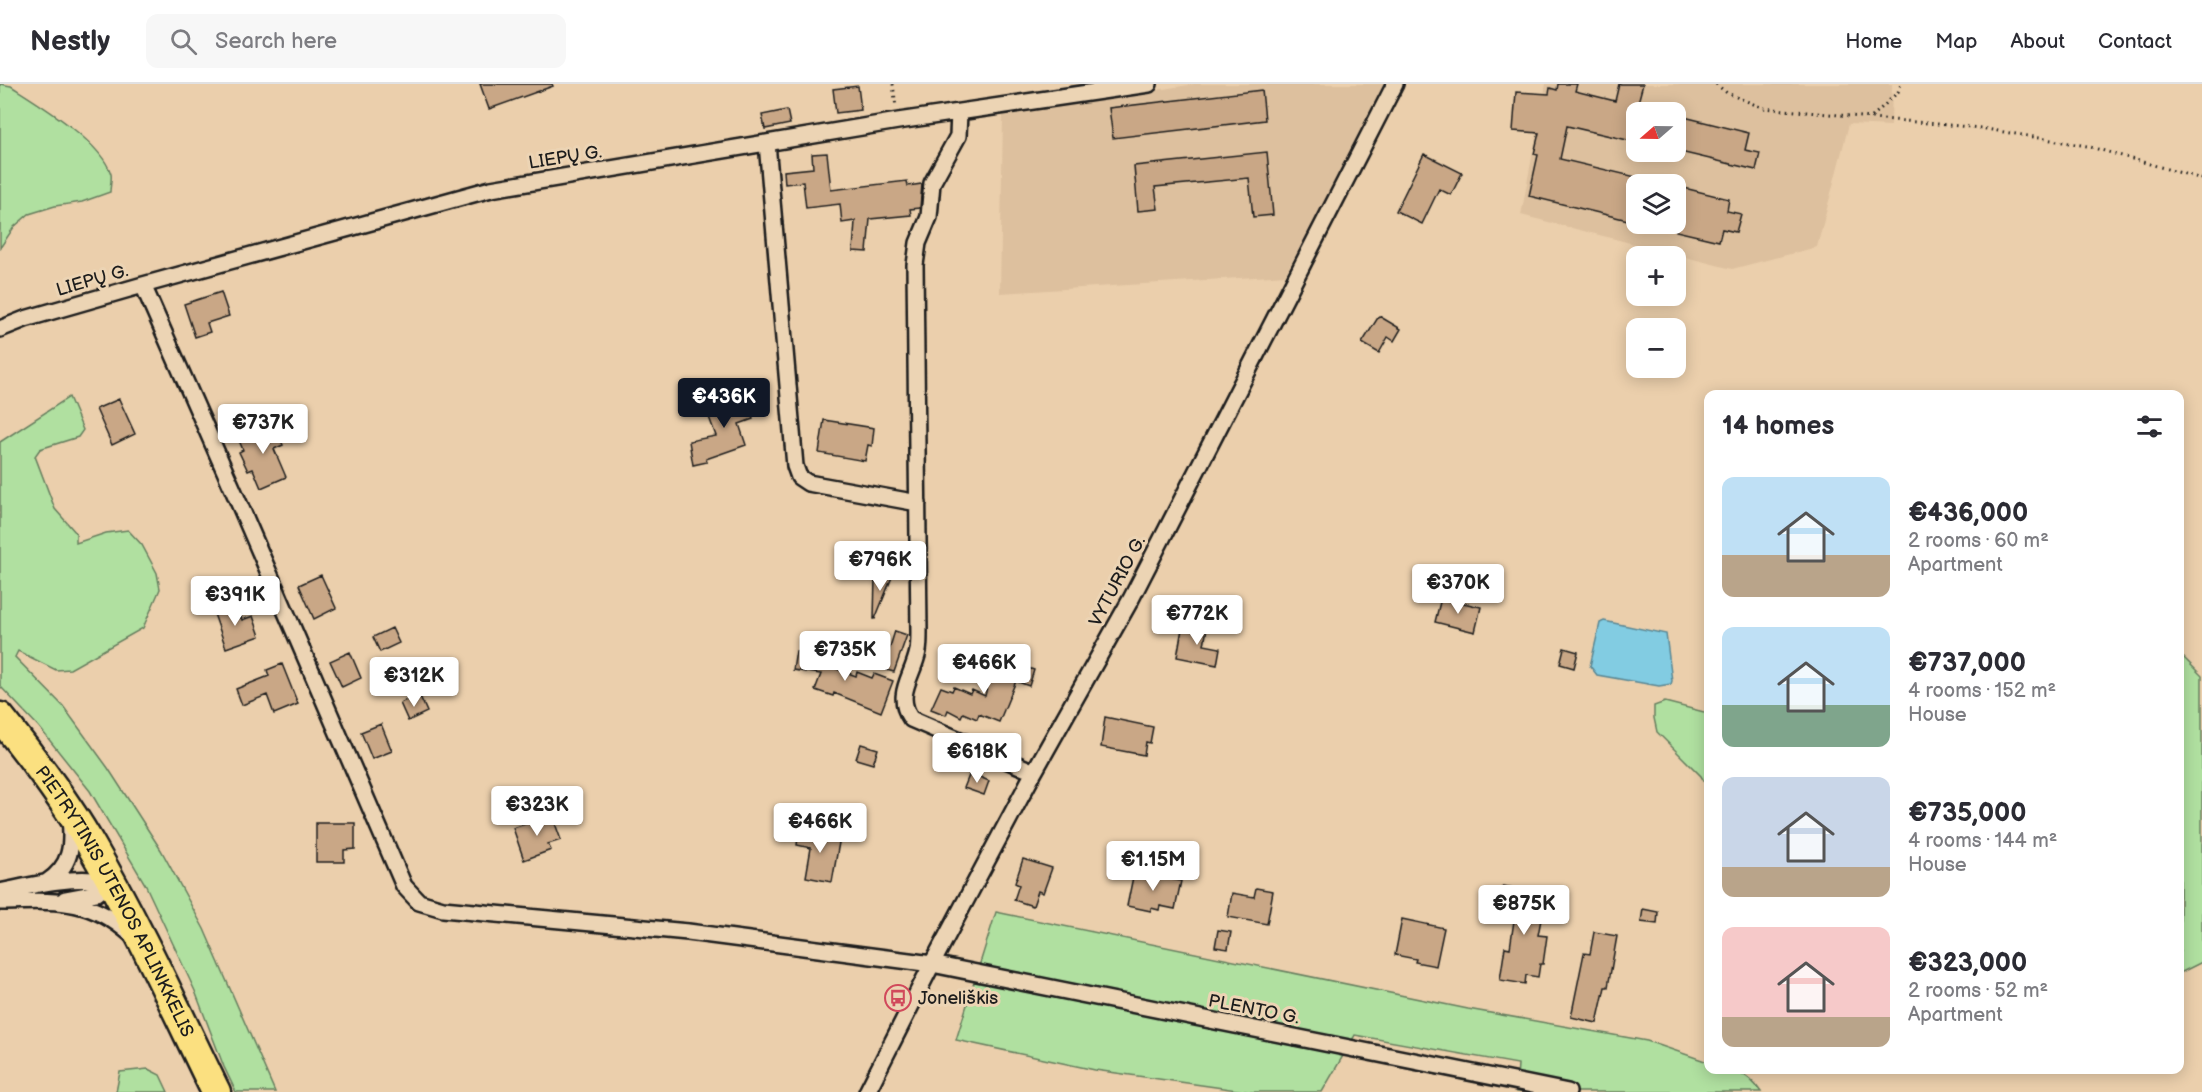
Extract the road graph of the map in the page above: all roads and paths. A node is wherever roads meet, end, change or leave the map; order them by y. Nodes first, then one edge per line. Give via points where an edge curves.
1 (893, 84) edge
2 (1149, 84) edge
3 (1395, 84) edge
4 (1716, 84) edge
5 (1901, 84) edge
6 (959, 112) junction
7 (1871, 118) junction
8 (898, 121) junction
9 (767, 143) junction
10 (2202, 179) edge
11 (142, 285) junction
12 (0, 329) edge
13 (918, 503) junction
14 (0, 717) edge
15 (1034, 772) junction
16 (69, 810) junction
17 (46, 882) junction
18 (111, 882) junction
19 (0, 892) edge
20 (58, 901) junction
21 (0, 902) edge
22 (149, 956) junction
23 (932, 964) junction
24 (216, 1092) edge
25 (867, 1092) edge
26 (1568, 1092) edge

1 - 8 path
2 - 6 street, LIEPŲ G.
3 - 15 street, VYTURIO G. via 1131,599
4 - 7 path via 1727,93 1763,108
5 - 7 path via 1898,92
6 - 8 street, LIEPŲ G.
6 - 13 street via 958,136 932,183 929,217 918,243 915,265
7 - 10 path via 1981,128 2087,146
8 - 9 street, LIEPŲ G.
9 - 11 street, LIEPŲ G. via 491,189
9 - 13 street via 799,477 808,483
11 - 12 street, LIEPŲ G.
11 - 23 street, PLENTO G. via 404,886 419,902 443,909 688,932
13 - 15 street via 918,651 903,697 905,710 911,719
14 - 16 highway, PIETRYTINIS UTENOS APLINKKELIS
15 - 23 street, VYTURIO G.
16 - 17 street via 69,853 62,870
16 - 18 highway, PIETRYTINIS UTENOS APLINKKELIS
17 - 18 street
17 - 19 street
18 - 20 street via 97,893
18 - 22 highway, PIETRYTINIS UTENOS APLINKKELIS
20 - 21 street
20 - 22 street via 110,916
22 - 24 highway, PIETRYTINIS UTENOS APLINKKELIS
23 - 25 street, VYTURIO G.
23 - 26 street, PLENTO G.

